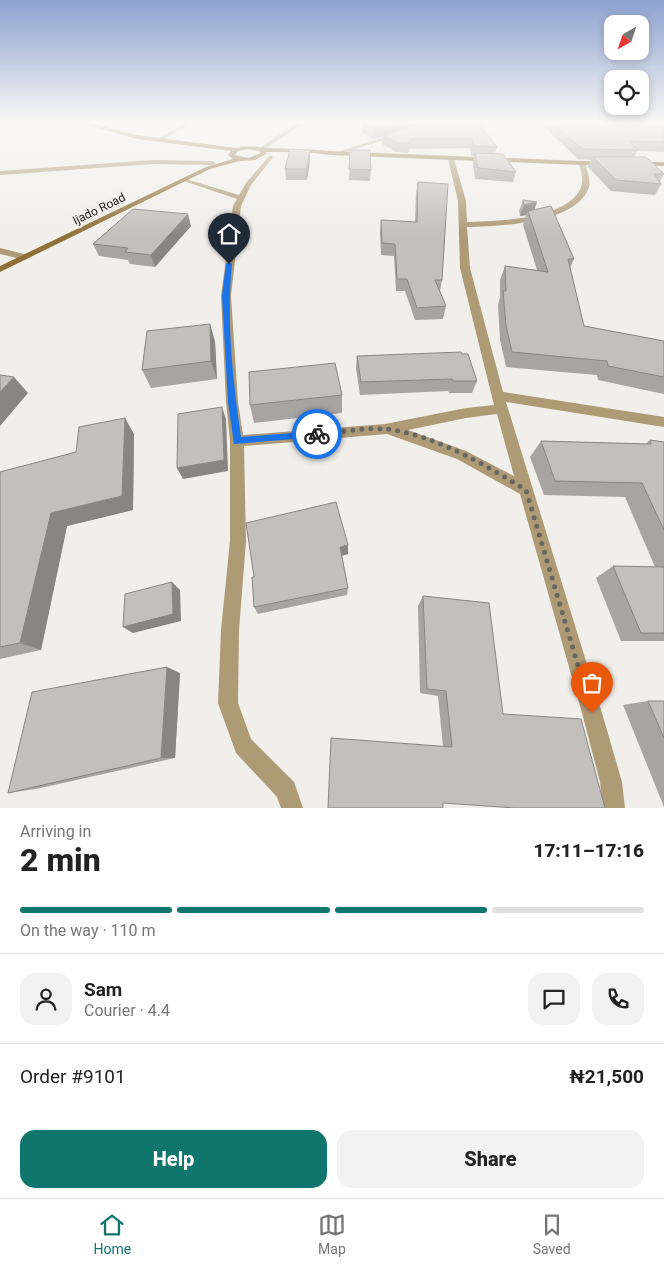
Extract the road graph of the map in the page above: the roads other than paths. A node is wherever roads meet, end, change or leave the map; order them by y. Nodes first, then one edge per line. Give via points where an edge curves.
1 (451, 159) edge
2 (220, 160) edge
3 (237, 160) edge
4 (260, 160) edge
5 (470, 160) edge
6 (582, 164) junction
7 (619, 164) edge
8 (628, 164) edge
9 (664, 164) edge
10 (211, 165) junction
11 (0, 173) edge
12 (184, 180) junction
13 (240, 198) junction
14 (463, 225) junction
15 (0, 251) edge
16 (25, 258) junction
17 (0, 269) edge
18 (500, 403) junction
19 (664, 422) edge
20 (385, 429) junction
21 (237, 441) junction
22 (526, 490) junction
23 (292, 808) edge
24 (614, 808) edge

1 - 14 street via 462,201
2 - 10 street, Ijado Road
3 - 10 street, Ijado Road
4 - 13 street
5 - 6 street
6 - 7 street
6 - 14 street via 585,189 555,214 496,224
8 - 9 street
10 - 11 street via 160,161
10 - 12 street, Ijado Road
12 - 13 street
12 - 16 street, Ijado Road
13 - 21 street via 226,296
14 - 18 street via 465,268
15 - 16 street
16 - 17 street, Ijado Road
18 - 19 street
18 - 20 street
18 - 22 street
20 - 21 street
20 - 22 street via 456,451
21 - 23 street via 238,541 230,630 228,703 243,746 286,790
22 - 24 street via 592,713 611,782

